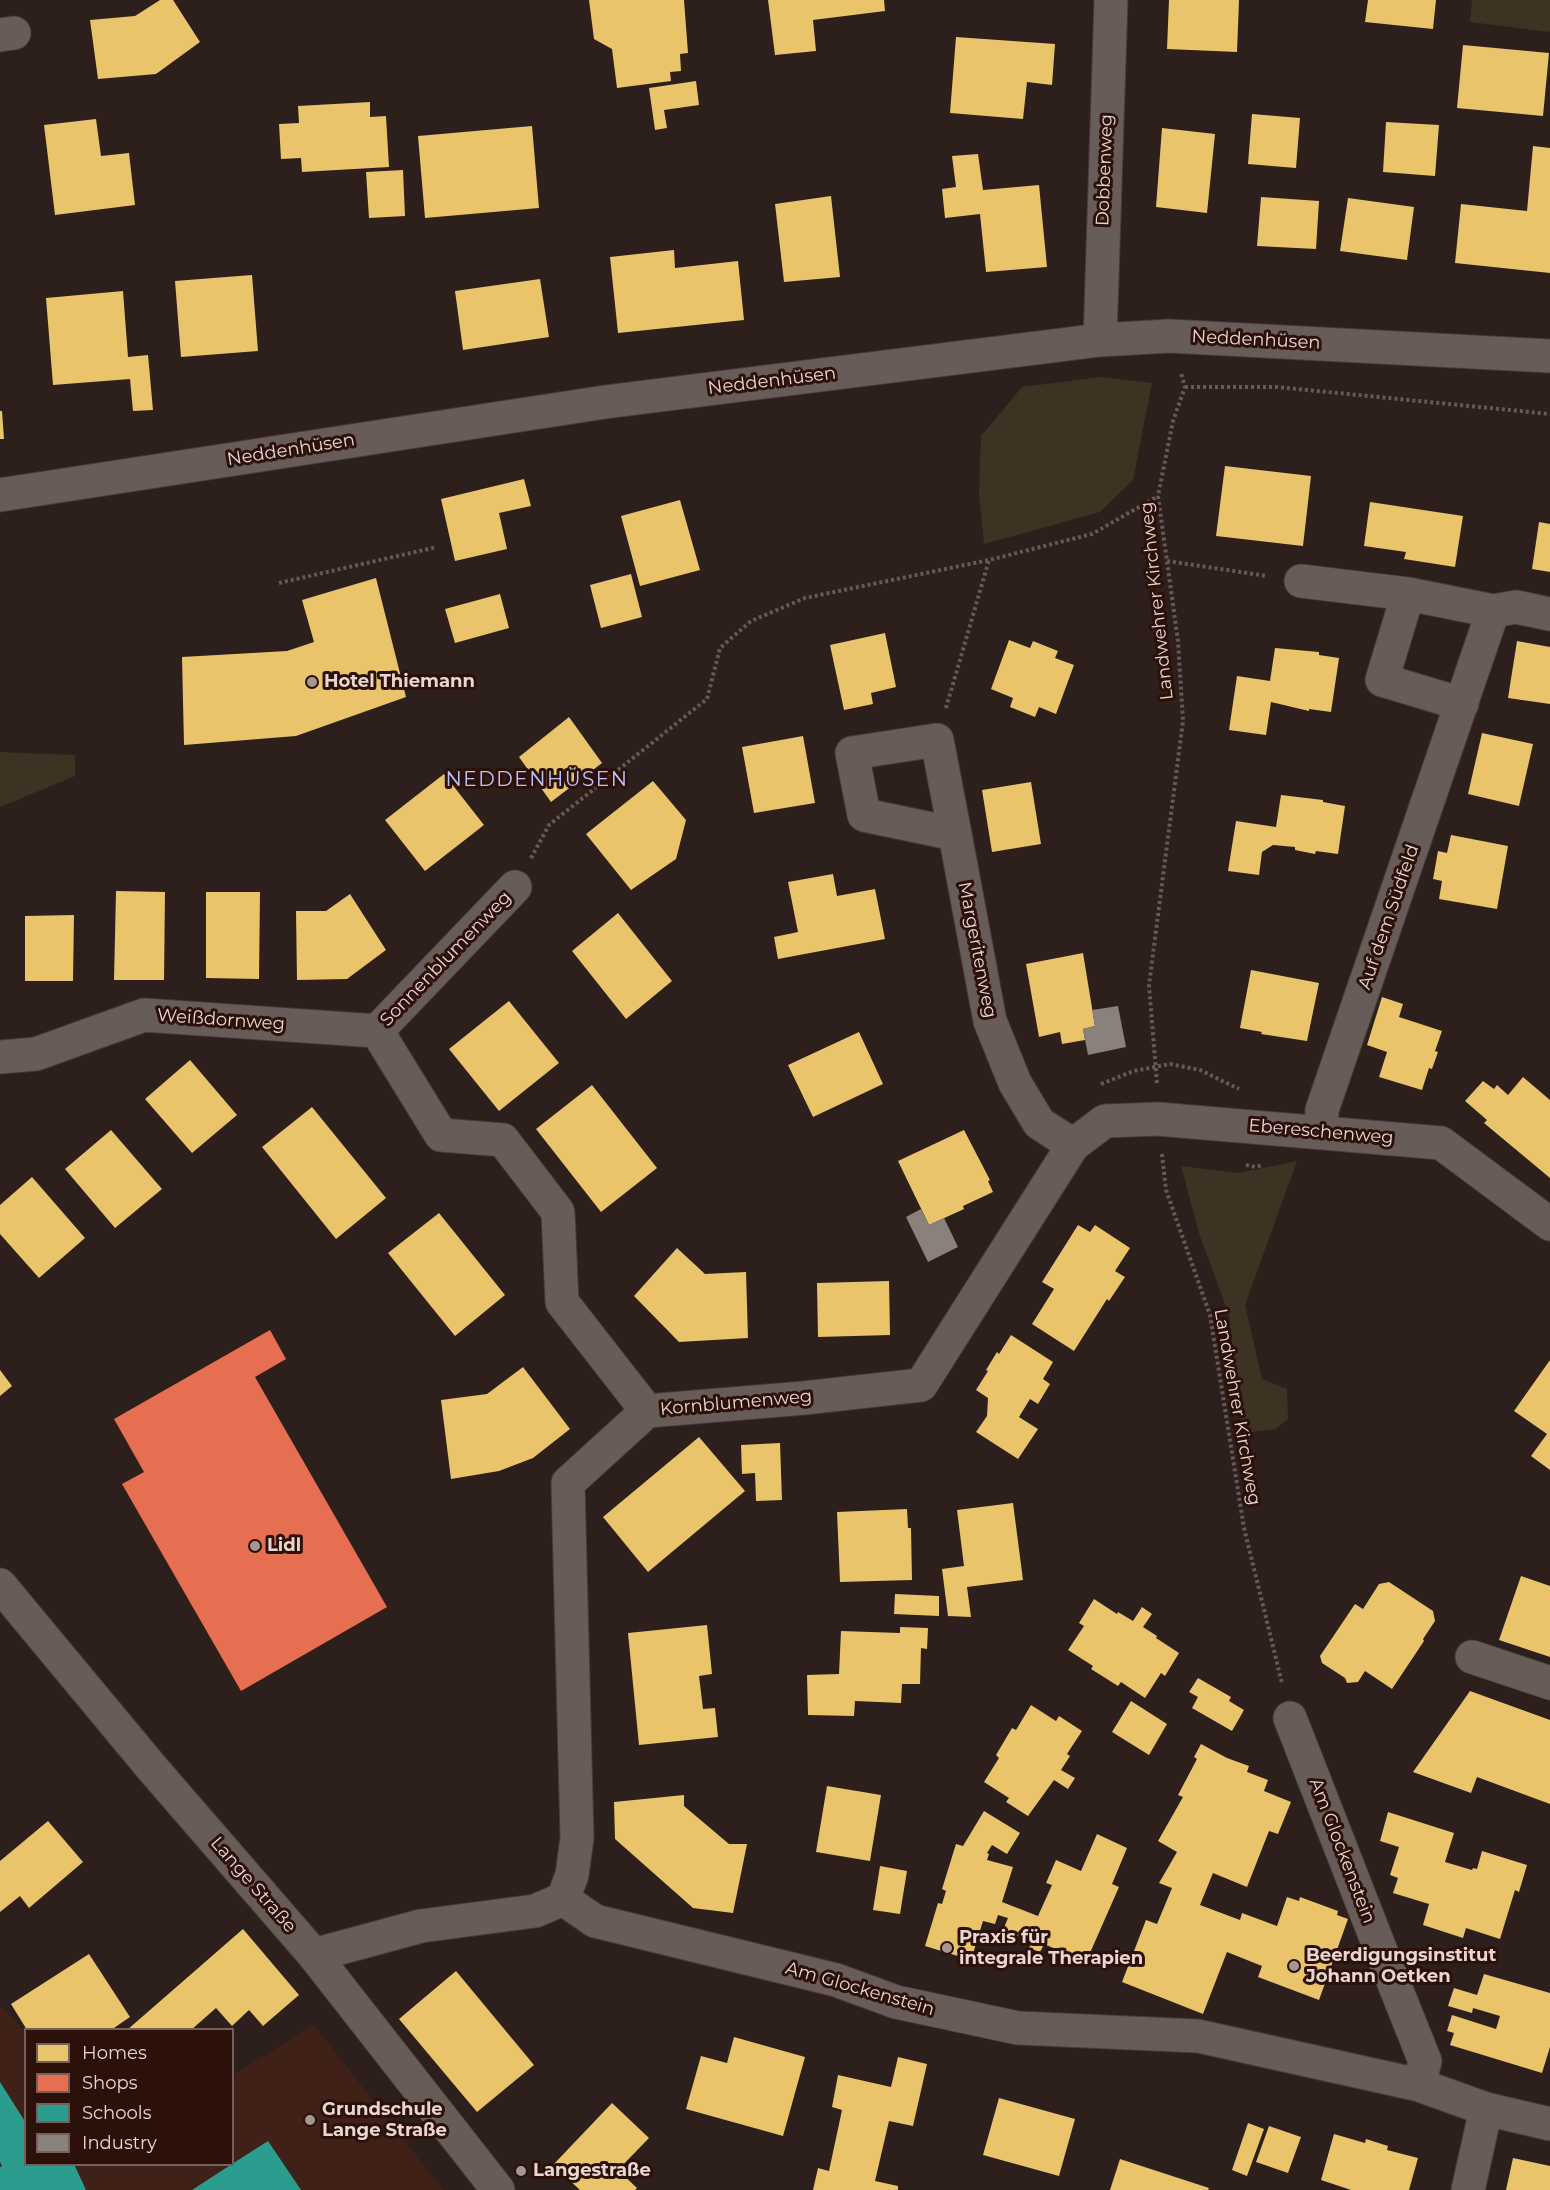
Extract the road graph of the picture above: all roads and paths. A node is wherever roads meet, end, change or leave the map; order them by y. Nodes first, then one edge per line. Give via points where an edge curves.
1 (1111, 0) edge
2 (1169, 336) junction
3 (1100, 340) junction
4 (1550, 356) edge
5 (1185, 387) junction
6 (1550, 414) edge
7 (0, 495) edge
8 (1158, 496) junction
9 (437, 547) dead end
10 (989, 560) junction
11 (1167, 561) junction
12 (1301, 581) joint
13 (279, 583) dead end
14 (1408, 594) junction
15 (1492, 611) junction
16 (1550, 614) edge
17 (1462, 704) junction
18 (937, 740) junction
19 (955, 834) junction
20 (515, 887) joint
21 (377, 1031) junction
22 (1153, 1047) dead end
23 (0, 1057) edge
24 (1321, 1132) junction
25 (1073, 1145) junction
26 (1166, 1190) dead end
27 (1550, 1224) edge
28 (647, 1411) junction
29 (0, 1585) edge
30 (1472, 1657) dead end
31 (1550, 1683) edge
32 (1290, 1718) joint
33 (563, 1899) junction
34 (314, 1955) junction
35 (1419, 2085) junction
36 (1486, 2109) junction
37 (1550, 2124) edge
38 (498, 2190) edge
39 (1468, 2190) edge

1 - 3 street, Dobbenweg
2 - 3 street, Neddenhüsen
2 - 4 street, Neddenhüsen
2 - 5 path
3 - 7 street, Neddenhüsen via 605,402
5 - 6 path via 1277,387
5 - 8 path, Landwehrer Kirchweg via 1173,421
8 - 10 path via 1092,534
8 - 11 path, Landwehrer Kirchweg
9 - 13 path
10 - 18 path
10 - 20 path via 805,598 751,621 720,648 706,699 549,825
11 - 12 path
11 - 22 path, Landwehrer Kirchweg via 1179,641 1182,721 1149,985
12 - 14 street
14 - 15 street
14 - 17 street via 1382,680
15 - 16 street via 1516,607
15 - 17 street, Auf dem Südfeld
17 - 24 street, Auf dem Südfeld via 1322,1110
18 - 19 street, Margeritenweg
18 - 19 street via 852,753 864,815
19 - 25 street, Margeritenweg via 990,1021 1016,1083 1040,1123
20 - 21 street, Sonnenblumenweg
21 - 23 street, Weißdornweg via 144,1015 36,1054
21 - 28 street, Sonnenblumenweg via 441,1135 503,1140 558,1212 562,1302
24 - 25 street, Ebereschenweg via 1158,1119 1105,1121
24 - 27 street, Ebereschenweg via 1441,1143
25 - 28 street, Kornblumenweg via 921,1385
26 - 32 path, Landwehrer Kirchweg via 1210,1315 1244,1528
28 - 33 street, Kornblumenweg via 568,1484 577,1838 572,1875
29 - 34 street, Lange Straße
30 - 31 street
32 - 35 street, Am Glockenstein via 1425,2061
33 - 34 street via 535,1911 421,1926
33 - 35 street, Am Glockenstein via 595,1921 836,1980 896,2002 1018,2028 1198,2036
34 - 38 street, Lange Straße
35 - 36 street, Am Glockenstein
36 - 37 street, Am Glockenstein
36 - 39 street

